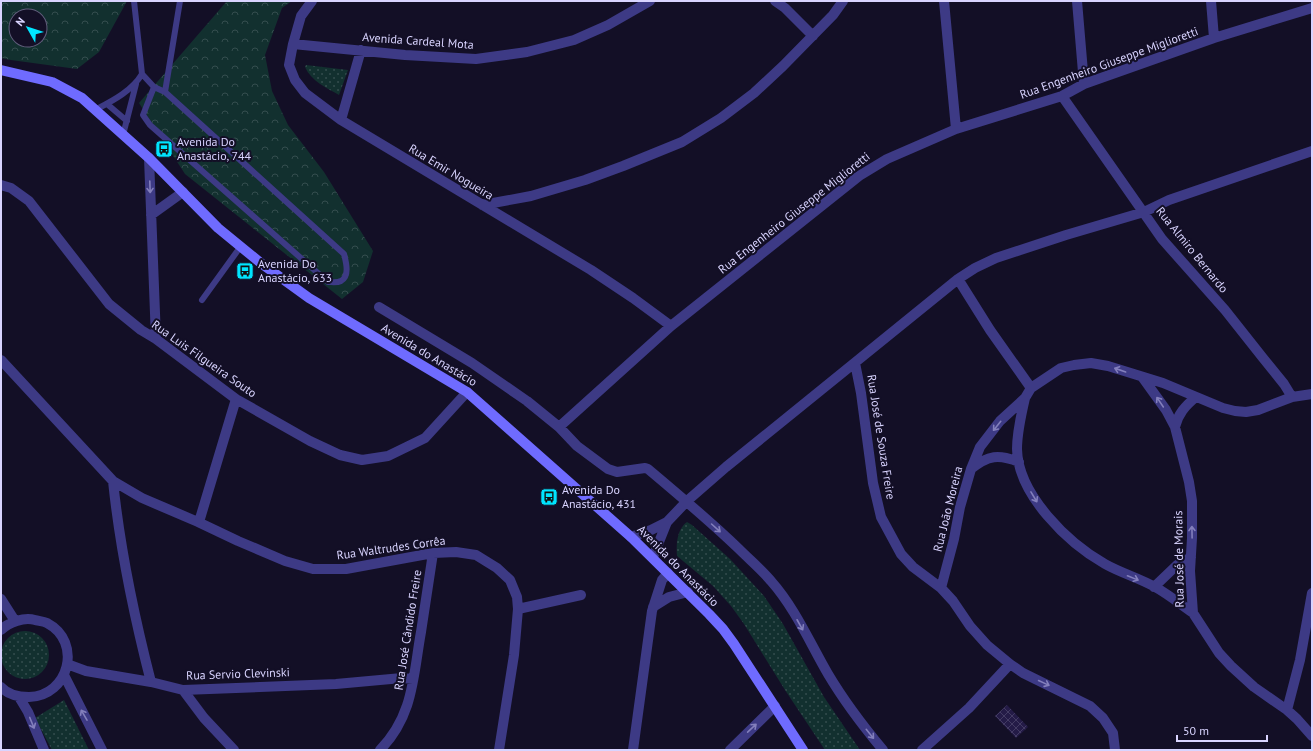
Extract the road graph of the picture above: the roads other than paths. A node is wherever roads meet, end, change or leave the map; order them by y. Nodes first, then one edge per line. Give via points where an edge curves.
1 (134, 1) edge
2 (180, 1) edge
3 (312, 1) edge
4 (650, 1) edge
5 (775, 1) edge
6 (843, 1) edge
7 (944, 1) edge
8 (1077, 1) edge
9 (1211, 1) edge
10 (1312, 8) edge
11 (813, 36) junction
12 (1214, 38) junction
13 (292, 44) junction
14 (361, 50) junction
15 (1, 70) edge
16 (142, 74) junction
17 (136, 84) junction
18 (1084, 84) junction
19 (154, 87) junction
20 (165, 92) junction
21 (1062, 96) junction
22 (107, 104) junction
23 (95, 110) junction
24 (341, 120) junction
25 (127, 121) junction
26 (956, 129) junction
27 (123, 135) junction
28 (1312, 151) edge
29 (149, 158) junction
30 (1, 185) edge
31 (183, 192) junction
32 (482, 205) junction
33 (1144, 212) junction
34 (151, 215) junction
35 (241, 246) junction
36 (958, 279) junction
37 (202, 300) dead end
38 (379, 307) dead end
39 (671, 326) junction
40 (156, 339) junction
41 (1, 360) edge
42 (855, 363) junction
43 (1143, 378) junction
44 (1030, 388) junction
45 (467, 392) junction
46 (1312, 394) edge
47 (1025, 398) junction
48 (1196, 398) junction
49 (1292, 398) junction
50 (236, 400) junction
51 (558, 427) junction
52 (1175, 427) junction
53 (1019, 462) junction
54 (971, 469) junction
55 (113, 481) junction
56 (687, 501) junction
57 (199, 522) junction
58 (667, 522) junction
59 (631, 537) junction
60 (433, 553) junction
61 (653, 557) junction
62 (1191, 557) junction
63 (668, 572) junction
64 (1154, 587) junction
65 (941, 588) junction
66 (688, 592) junction
67 (1312, 593) edge
68 (581, 595) dead end
69 (1, 599) edge
70 (654, 608) junction
71 (518, 610) junction
72 (1193, 613) junction
73 (15, 621) junction
74 (1, 630) edge
75 (68, 664) junction
76 (1010, 664) junction
77 (64, 674) junction
78 (413, 679) junction
79 (151, 682) junction
80 (1, 687) edge
81 (183, 690) junction
82 (20, 697) junction
83 (775, 706) junction
84 (1287, 710) junction
85 (1297, 719) junction
86 (1312, 727) edge
87 (1312, 736) edge
88 (44, 750) edge
89 (102, 750) edge
90 (234, 750) edge
91 (380, 750) edge
92 (499, 750) edge
93 (634, 750) edge
94 (730, 750) edge
95 (803, 750) edge
96 (883, 750) edge
97 (922, 750) edge
98 (1115, 750) edge

1 - 16 lane
2 - 20 lane
3 - 13 street, Rua Emir Nogueira via 301,16
4 - 14 street, Avenida Cardeal Mota via 608,26 574,40 527,52 476,59
5 - 11 street
6 - 11 street
7 - 26 street
8 - 18 street
9 - 12 street
10 - 12 street, Rua Engenheiro Giuseppe Miglioretti
11 - 32 street via 744,101 682,142 585,180 531,196
12 - 18 street, Rua Engenheiro Giuseppe Miglioretti
13 - 14 street, Avenida Cardeal Mota
13 - 24 street, Rua Emir Nogueira via 289,65 295,80 305,93
14 - 24 street
15 - 23 main road, Avenida do Anastácio via 52,82 82,98
16 - 17 lane
16 - 19 lane
17 - 22 lane
17 - 25 lane
18 - 21 street, Rua Engenheiro Giuseppe Miglioretti
19 - 20 lane
19 - 20 lane via 143,115 150,125 328,282 340,282 345,278 347,266 344,254
21 - 26 street, Rua Engenheiro Giuseppe Miglioretti
21 - 33 street, Rua Almiro Bernardo
22 - 23 lane
22 - 25 lane
23 - 27 main road, Avenida do Anastácio
24 - 32 street, Rua Emir Nogueira
25 - 27 lane
26 - 39 street, Rua Engenheiro Giuseppe Miglioretti via 887,159 859,176
27 - 29 main road, Avenida do Anastácio
28 - 33 street via 1169,200
29 - 31 main road, Avenida do Anastácio
29 -> 34 street
30 - 40 street, Rua Luis Filgueira Souto via 11,188 29,201 109,304
31 - 34 street
31 - 35 main road, Avenida do Anastácio via 218,228
32 - 39 street, Rua Emir Nogueira via 591,270
33 - 36 street via 996,258
33 - 49 street, Rua Almiro Bernardo via 1162,239 1225,310 1284,384
34 - 40 street
35 - 37 lane
35 - 45 main road, Avenida do Anastácio via 309,298
36 - 42 street
36 - 44 street
38 - 51 street, Avenida do Anastácio via 498,380
39 - 51 street, Rua Engenheiro Giuseppe Miglioretti
40 - 50 street, Rua Luis Filgueira Souto
41 - 55 street
42 - 56 street
42 - 65 street, Rua José de Souza Freire via 871,472 881,517 901,554 913,567
43 -> 44 street via 1091,363 1061,368
43 - 48 street via 1176,388
52 -> 43 street, Rua José de Morais
44 - 47 street, Rua João Moreira
45 - 50 street, Rua Luis Filgueira Souto via 425,438 388,456 362,460 340,455 310,441
45 - 59 main road, Avenida do Anastácio
46 - 49 street
47 - 53 street via 1018,432
47 -> 54 street, Rua João Moreira via 1000,421 980,447
48 - 49 street via 1223,408 1246,412
48 - 52 street via 1182,410
50 - 57 street
51 - 56 street, Avenida do Anastácio via 577,446 608,469 617,472 648,469
62 -> 52 street, Rua José de Morais via 1192,501
53 - 54 street via 990,458
53 -> 64 street via 1034,498 1061,531 1104,564
54 - 65 street, Rua João Moreira
55 - 57 street, Rua Waltrudes Corrêa via 142,498
55 - 79 street via 135,614
56 - 58 street
56 -> 96 street, Avenida do Anastácio via 772,582 842,697
57 - 60 street, Rua Waltrudes Corrêa via 285,561 313,569 346,569
58 - 59 street
58 - 61 street
59 - 61 main road, Avenida do Anastácio
60 - 71 street, Rua Waltrudes Corrêa via 456,552 476,555 497,568 510,580 517,597
60 - 78 street, Rua José Cândido Freire
61 - 63 main road, Avenida do Anastácio
62 - 64 street via 1177,565
62 - 72 street, Rua José de Morais
63 - 66 main road, Avenida do Anastácio
63 - 70 street via 662,580
64 - 72 street
65 - 76 street via 987,645
66 - 70 street via 669,597
66 - 83 main road, Avenida do Anastácio via 723,629
67 - 84 street via 1300,660
68 - 71 street
69 - 73 street
70 - 93 street
71 - 92 street, Rua Waltrudes Corrêa
72 - 84 street, Rua José de Morais via 1219,653 1231,666 1254,687
73 - 74 street
73 - 75 street via 31,618 47,623 59,633 67,648
75 - 77 street
75 - 79 street, Rua Servio Clevinski via 86,671
76 - 97 street via 969,708
76 -> 98 street via 1090,706 1103,718 1113,733
77 - 82 street via 53,689 37,697
89 -> 77 street
78 - 81 street, Rua Servio Clevinski
78 - 91 street, Rua José Cândido Freire via 404,716
79 - 81 street, Rua Servio Clevinski
80 - 82 street
81 - 90 street via 204,718
82 -> 88 street
94 -> 83 street
83 - 95 main road, Avenida do Anastácio
84 - 85 street, Rua José de Morais
85 - 86 street, Rua José de Morais
85 - 87 street, Rua José de Morais

